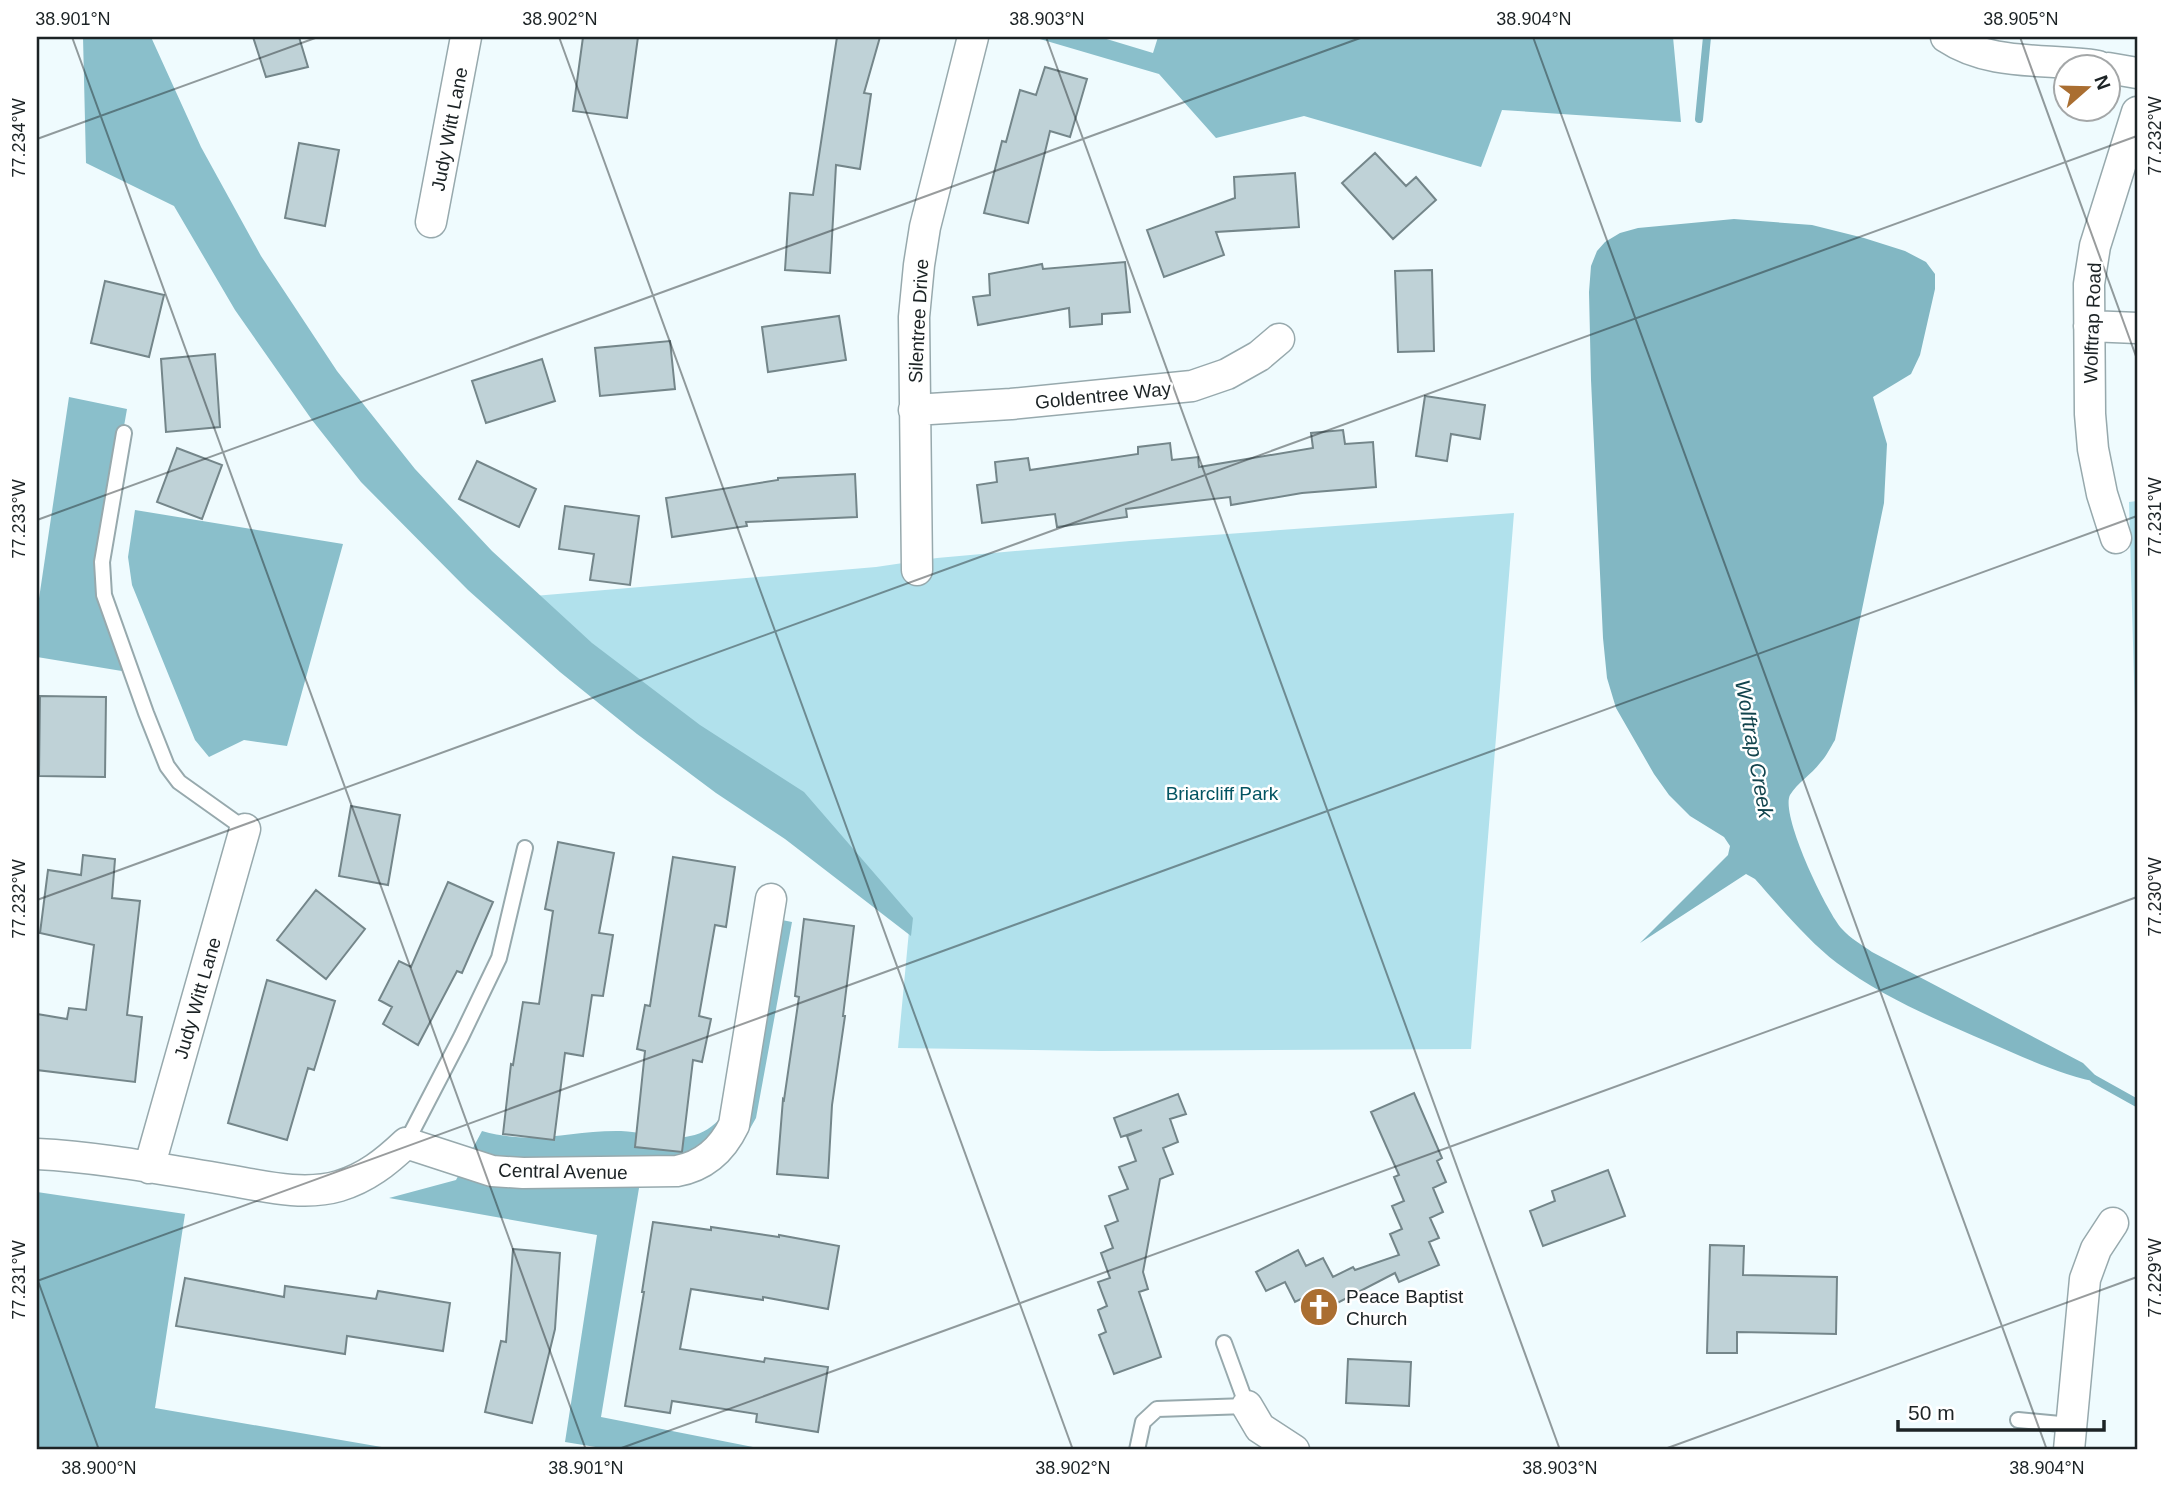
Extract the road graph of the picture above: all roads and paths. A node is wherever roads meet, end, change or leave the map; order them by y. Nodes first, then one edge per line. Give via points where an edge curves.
1 (466, 37) edge
2 (973, 37) edge
3 (1947, 37) edge
4 (2052, 61) edge
5 (2137, 112) edge
6 (431, 222) dead end
7 (2089, 326) junction
8 (2137, 328) edge
9 (1279, 339) dead end
10 (914, 410) junction
11 (124, 433) dead end
12 (2116, 538) dead end
13 (917, 570) dead end
14 (245, 829) joint
15 (525, 848) dead end
16 (771, 900) dead end
17 (406, 1143) junction
18 (37, 1154) edge
19 (149, 1168) junction
20 (2113, 1223) dead end
21 (1224, 1343) dead end
22 (1247, 1406) junction
23 (2018, 1420) dead end
24 (2070, 1437) edge
25 (1137, 1450) edge
26 (1294, 1450) edge

1 - 6 street, Judy Witt Lane
2 - 10 street, Silentree Drive via 925,227 914,317
3 - 4 street via 1989,55
5 - 7 street, Wolftrap Road via 2095,246
7 - 8 street
7 - 12 street, Wolftrap Road via 2092,449
9 - 10 street, Goldentree Way via 1227,374 1192,386
10 - 13 street, Silentree Drive
11 - 14 lane via 102,562 104,595 167,766 179,782
14 - 19 street, Judy Witt Lane
15 - 17 lane via 499,958
16 - 17 street, Central Avenue via 734,1125 727,1141 709,1159 677,1171 523,1174 492,1171
17 - 19 street via 366,1176 310,1190
18 - 19 street
20 - 24 street via 2095,1250 2085,1279
21 - 22 lane
22 - 25 lane via 1157,1409 1143,1422
22 - 26 street via 1261,1428
23 - 24 lane

